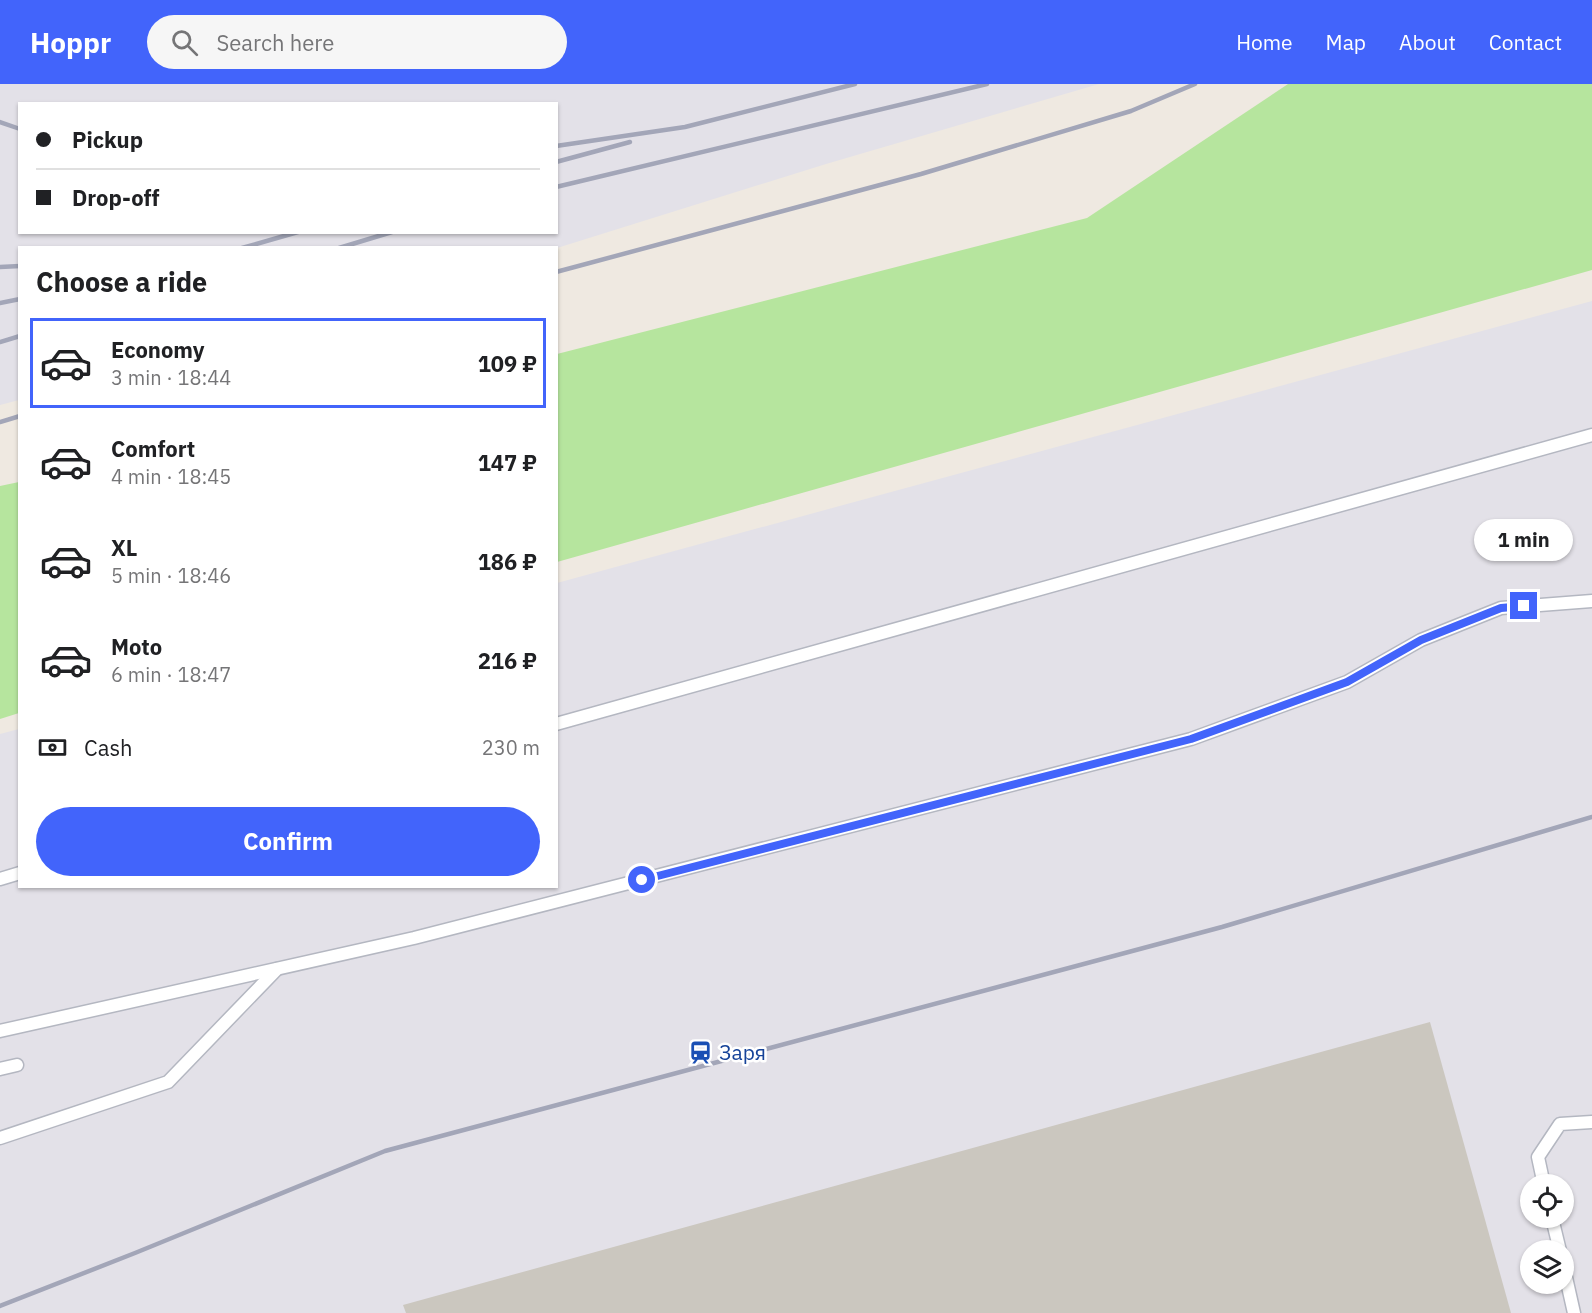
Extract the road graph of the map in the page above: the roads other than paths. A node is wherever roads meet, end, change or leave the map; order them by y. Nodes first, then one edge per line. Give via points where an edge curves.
1 (1592, 435) edge
2 (1592, 601) edge
3 (558, 723) edge
4 (18, 874) edge
5 (0, 879) edge
6 (278, 969) junction
7 (0, 1030) edge
8 (17, 1065) dead end
9 (0, 1069) edge
10 (1592, 1122) edge
11 (0, 1138) edge
12 (1542, 1174) edge
13 (1570, 1294) edge
14 (1575, 1313) edge

1 - 3 lane
2 - 6 lane via 1501,608 1421,640 1347,682 1191,739 414,938
4 - 5 lane
6 - 7 lane
6 - 11 lane via 168,1082
8 - 9 lane
10 - 12 lane via 1560,1124 1538,1158
13 - 14 lane

